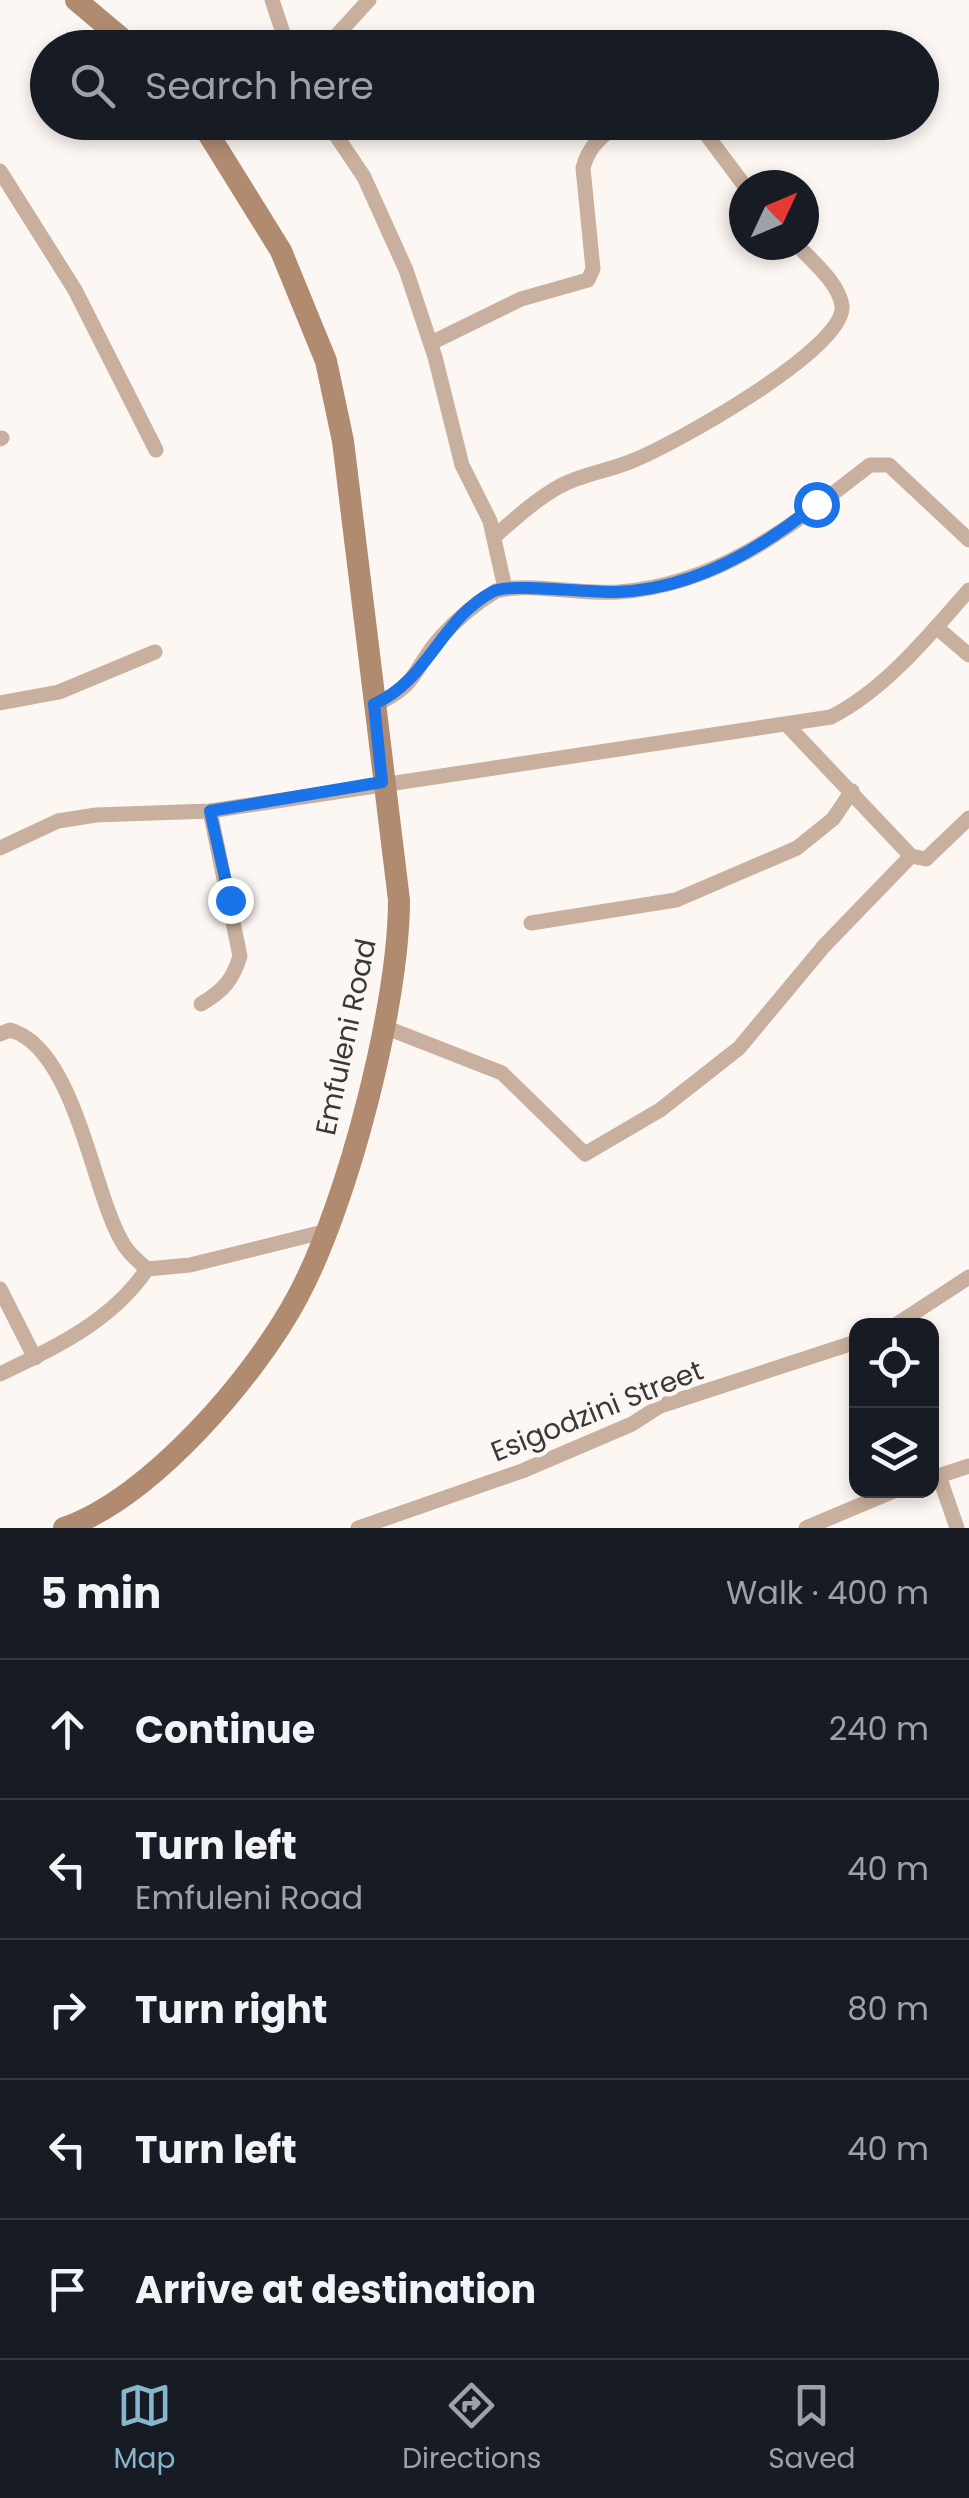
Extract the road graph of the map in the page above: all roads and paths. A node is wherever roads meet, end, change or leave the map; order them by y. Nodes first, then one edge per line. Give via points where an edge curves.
1 (76, 0) edge
2 (272, 0) edge
3 (368, 0) edge
4 (112, 30) edge
5 (282, 30) edge
6 (341, 30) edge
7 (212, 140) edge
8 (338, 140) edge
9 (600, 140) edge
10 (710, 140) edge
11 (733, 170) edge
12 (0, 171) edge
13 (811, 260) edge
14 (431, 343) junction
15 (156, 450) dead end
16 (494, 538) junction
17 (969, 540) edge
18 (504, 588) junction
19 (969, 590) edge
20 (936, 627) junction
21 (155, 652) dead end
22 (969, 656) edge
23 (0, 703) edge
24 (374, 704) junction
25 (788, 726) junction
26 (382, 782) junction
27 (852, 791) junction
28 (210, 811) junction
29 (969, 818) edge
30 (0, 848) edge
31 (911, 856) junction
32 (531, 923) dead end
33 (201, 1004) dead end
34 (382, 1026) junction
35 (0, 1034) edge
36 (323, 1232) junction
37 (147, 1269) junction
38 (969, 1277) edge
39 (0, 1288) edge
40 (906, 1318) edge
41 (849, 1344) edge
42 (35, 1358) junction
43 (0, 1374) edge
44 (969, 1466) edge
45 (939, 1476) edge
46 (939, 1486) edge
47 (877, 1498) edge
48 (397, 1521) edge
49 (64, 1528) edge
50 (358, 1528) edge
51 (806, 1528) edge
52 (957, 1528) edge

1 - 4 street
2 - 5 street
3 - 6 street
7 - 24 street, Emfuleni Road via 281,252 326,361 343,441
8 - 14 street via 377,205
9 - 14 street via 582,168 593,269 588,280 521,298
10 - 11 street
12 - 15 street via 74,290
13 - 16 street via 842,308 822,341 708,425 632,462 564,484
14 - 16 street via 462,464
16 - 18 street
17 - 18 street via 882,462 730,563 614,592
18 - 24 street via 437,641 406,686
19 - 20 street
20 - 22 street
20 - 25 street via 851,707
21 - 23 street via 59,692
24 - 26 street, Emfuleni Road
25 - 26 street
25 - 27 street
26 - 28 street
26 - 34 street, Emfuleni Road via 399,900 399,944
27 - 31 street
27 - 32 street via 833,819 797,848 676,900
28 - 30 street via 58,821
28 - 33 street via 240,956 227,985
29 - 31 street via 926,859
31 - 34 street via 739,1048 660,1110 585,1154 502,1073
34 - 36 street, Emfuleni Road via 352,1154
35 - 37 street via 10,1030 30,1041 64,1086 120,1239
36 - 37 street
36 - 49 street, Emfuleni Road via 298,1297 222,1401 130,1494
37 - 42 street via 128,1297
38 - 40 street
39 - 42 street
41 - 48 street, Esigodzini Street via 660,1406 632,1424
42 - 43 street
44 - 45 street
46 - 52 street
47 - 51 street
48 - 50 street, Esigodzini Street

